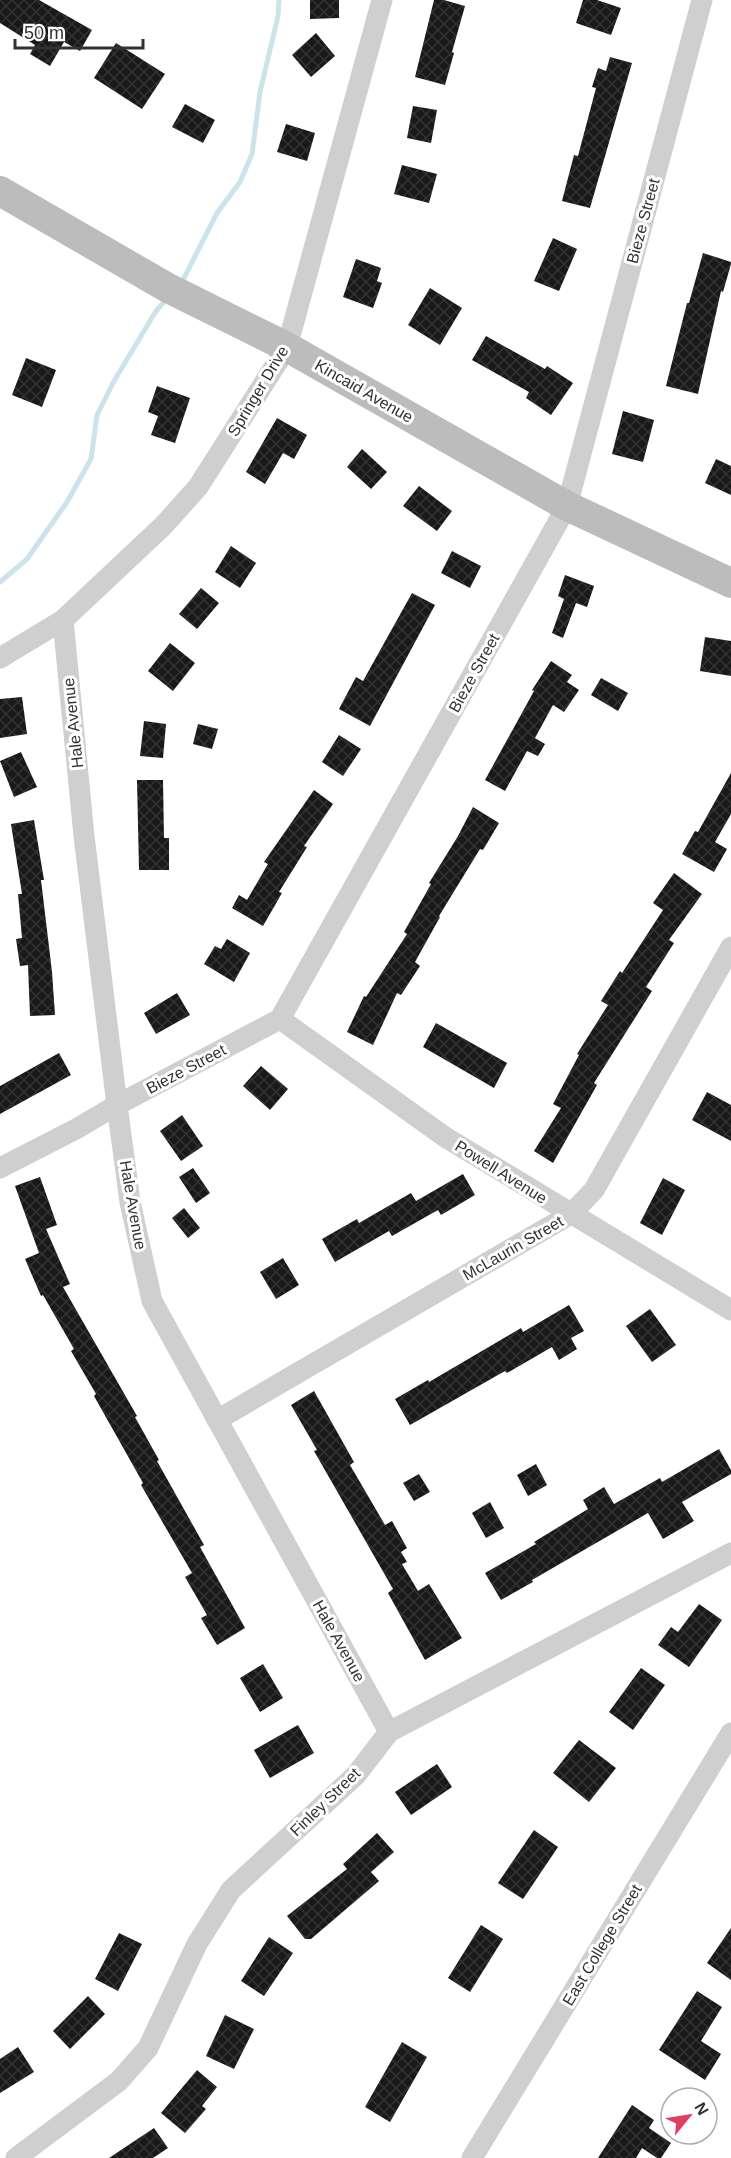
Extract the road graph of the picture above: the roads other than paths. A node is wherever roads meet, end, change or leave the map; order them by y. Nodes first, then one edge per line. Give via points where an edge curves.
1 (382, 0) edge
2 (702, 0) edge
3 (0, 191) edge
4 (287, 347) junction
5 (567, 506) junction
6 (731, 583) edge
7 (63, 620) junction
8 (0, 658) edge
9 (731, 947) edge
10 (280, 1019) junction
11 (117, 1105) junction
12 (0, 1168) edge
13 (571, 1214) junction
14 (731, 1310) edge
15 (217, 1420) junction
16 (731, 1553) edge
17 (389, 1732) junction
18 (731, 1733) edge
19 (16, 2158) edge
20 (472, 2158) edge

1 - 4 street, Springer Drive
2 - 5 street, Bieze Street
3 - 4 street, Kincaid Avenue via 168,288
4 - 5 street, Kincaid Avenue
4 - 7 street, Springer Drive via 198,487 151,539
5 - 6 street, Kincaid Avenue
5 - 10 street, Bieze Street
7 - 8 street, Springer Drive
7 - 11 street, Hale Avenue via 84,836
9 - 13 street, McLaurin Street via 594,1190
10 - 11 street, Bieze Street
10 - 13 street, Powell Avenue via 445,1137
11 - 12 street, Bieze Street
11 - 15 street, Hale Avenue via 130,1202 152,1301
13 - 14 street, Powell Avenue
13 - 15 street, McLaurin Street
15 - 17 street, Hale Avenue
16 - 17 street, Finley Street
17 - 19 street, Finley Street via 356,1775 231,1890 197,1944 148,2048 119,2081
18 - 20 street, East College Street

